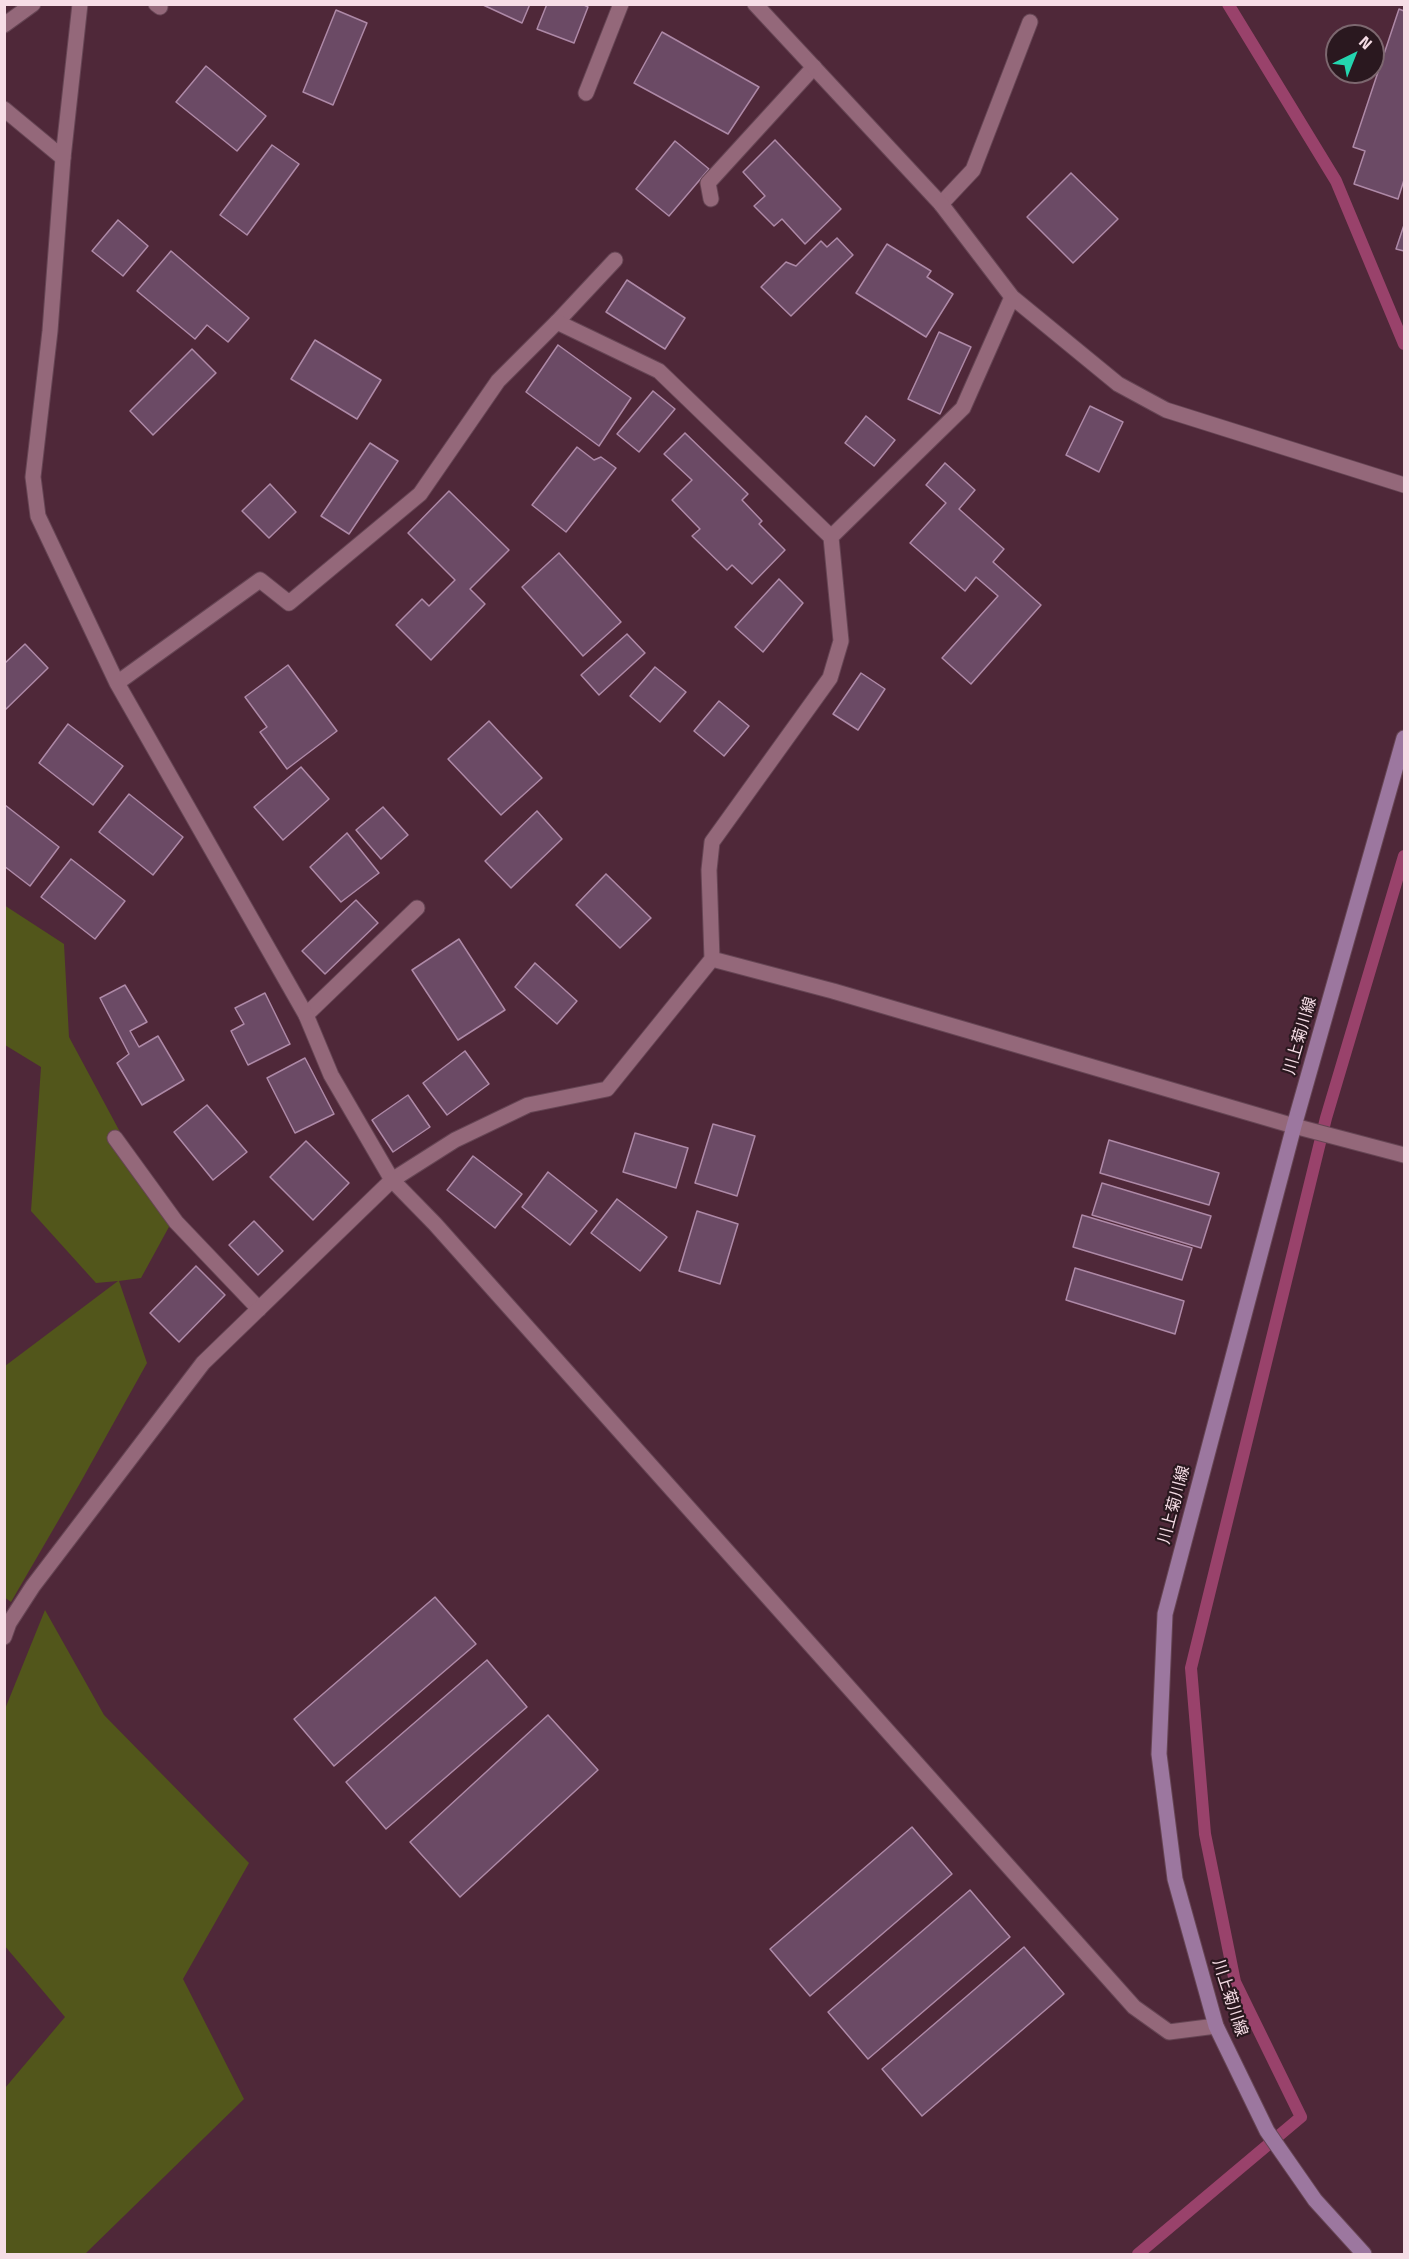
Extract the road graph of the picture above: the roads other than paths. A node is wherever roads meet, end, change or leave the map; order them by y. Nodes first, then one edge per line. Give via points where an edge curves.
1 (33, 4) edge
2 (80, 4) edge
3 (621, 4) edge
4 (754, 4) edge
5 (1030, 22) dead end
6 (4, 25) edge
7 (814, 67) junction
8 (586, 93) dead end
9 (4, 109) edge
10 (63, 158) junction
11 (711, 199) dead end
12 (941, 204) junction
13 (615, 260) dead end
14 (1012, 297) junction
15 (557, 322) junction
16 (1404, 484) edge
17 (831, 537) junction
18 (117, 683) junction
19 (1404, 738) edge
20 (417, 908) dead end
21 (712, 959) junction
22 (306, 1015) junction
23 (1294, 1126) junction
24 (115, 1138) dead end
25 (1404, 1155) edge
26 (392, 1180) junction
27 (259, 1309) junction
28 (4, 1637) edge
29 (1216, 2026) junction
30 (1364, 2254) edge

1 - 6 street
2 - 10 street
3 - 8 street
4 - 7 street
5 - 12 street via 973,170
7 - 11 street via 708,183
7 - 12 street
9 - 10 street
10 - 18 street via 50,331 33,477 38,516
12 - 14 street
13 - 15 street
14 - 16 street via 1118,384 1166,410
14 - 17 street via 963,408
15 - 17 street via 659,371
15 - 18 street via 498,381 420,494 298,596 289,603 260,580
17 - 21 street via 841,641 830,678 712,842
18 - 22 street
19 - 23 main road, 川上菊川線
20 - 22 street
21 - 23 street
21 - 26 street via 607,1089 528,1105 455,1140
22 - 26 street via 331,1075
23 - 25 street
23 - 29 main road, 川上菊川線 via 1165,1614 1160,1765 1175,1879
24 - 27 street via 176,1222
26 - 27 street
26 - 29 street via 451,1241 1134,2007 1168,2032
27 - 28 street via 203,1363 33,1586
29 - 30 main road, 川上菊川線 via 1267,2131 1315,2200

